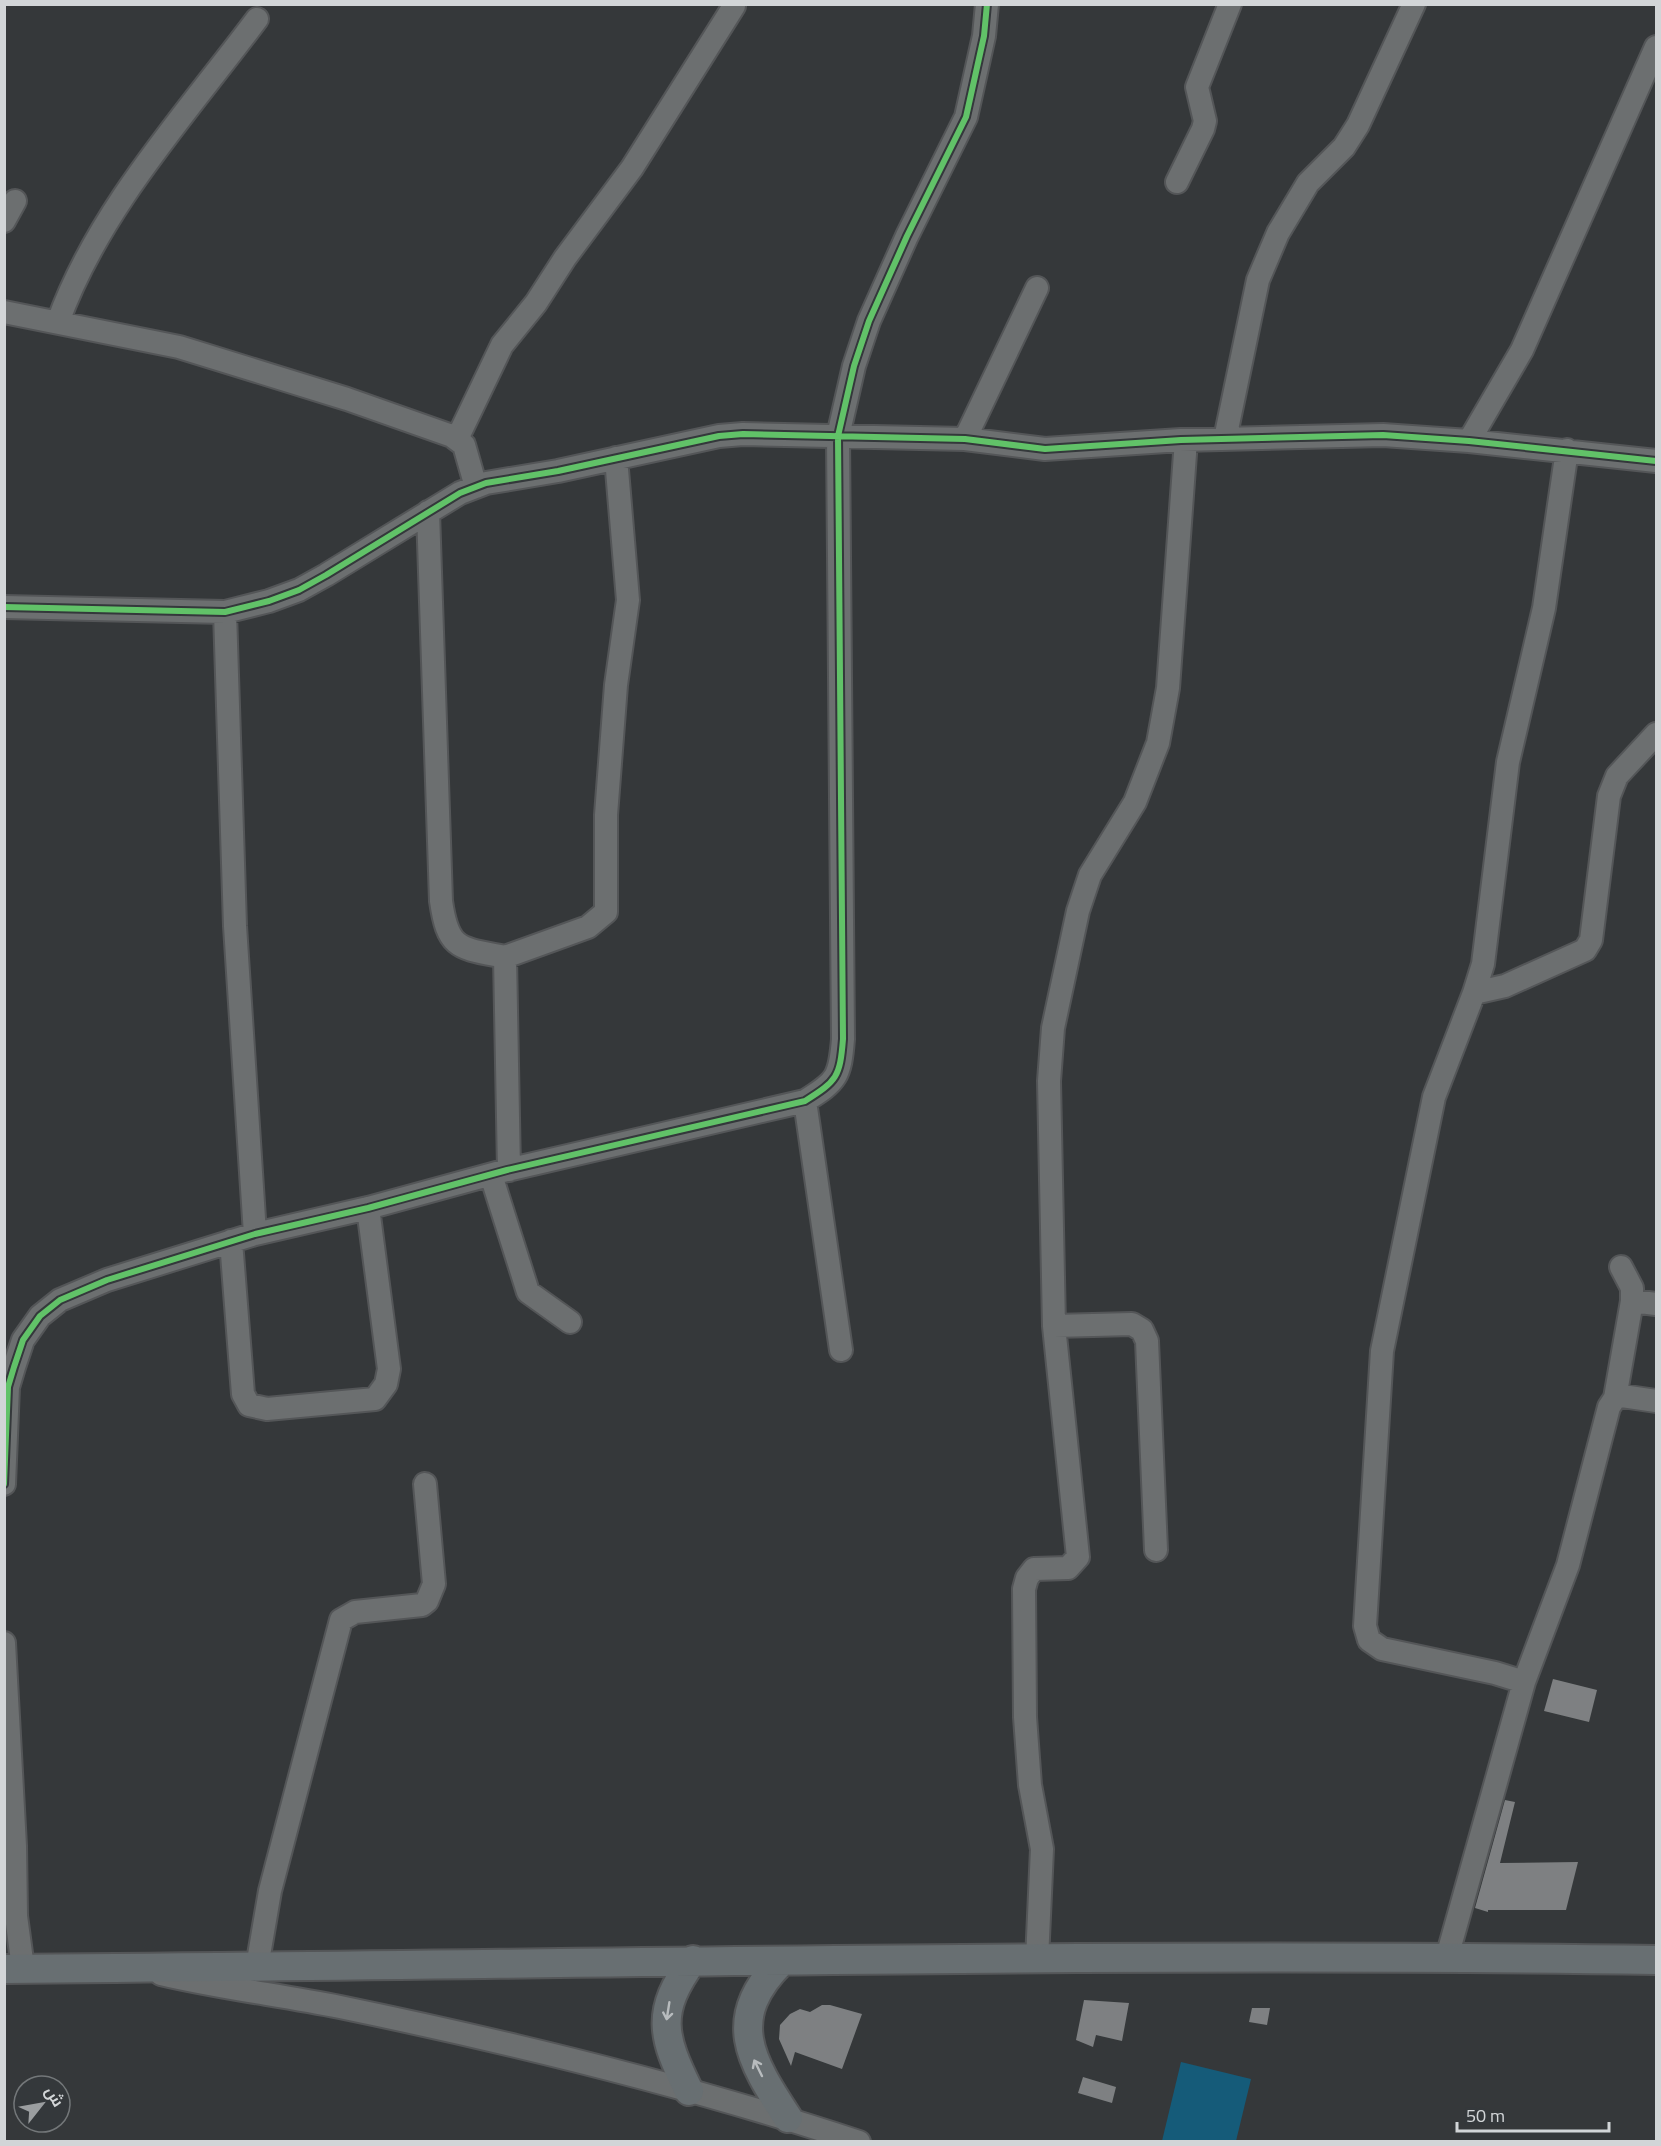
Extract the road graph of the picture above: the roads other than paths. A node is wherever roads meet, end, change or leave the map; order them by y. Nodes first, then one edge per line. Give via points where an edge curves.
1 (987, 4) edge
2 (1230, 4) edge
3 (1414, 4) edge
4 (734, 6) dead end
5 (257, 20) dead end
6 (1656, 47) edge
7 (1177, 182) dead end
8 (1037, 288) dead end
9 (4, 312) edge
10 (58, 322) junction
11 (838, 436) junction
12 (457, 439) junction
13 (965, 439) junction
14 (1225, 439) junction
15 (1186, 440) junction
16 (1469, 441) junction
17 (1567, 450) junction
18 (616, 458) junction
19 (1656, 461) edge
20 (476, 487) junction
21 (428, 512) junction
22 (4, 607) edge
23 (225, 612) junction
24 (1656, 734) edge
25 (505, 957) junction
26 (1474, 993) junction
27 (805, 1101) junction
28 (500, 1172) junction
29 (368, 1208) junction
30 (255, 1234) junction
31 (231, 1241) junction
32 (1621, 1268) dead end
33 (1632, 1300) junction
34 (1656, 1304) edge
35 (570, 1322) dead end
36 (1054, 1326) junction
37 (841, 1350) dead end
38 (1615, 1398) junction
39 (1656, 1401) edge
40 (4, 1484) edge
41 (425, 1484) dead end
42 (1156, 1550) dead end
43 (4, 1643) edge
44 (1524, 1682) junction
45 (1447, 1957) junction
46 (693, 1960) junction
47 (1037, 1960) junction
48 (1656, 1960) edge
49 (782, 1961) junction
50 (125, 1966) junction
51 (258, 1967) junction
52 (14, 1969) edge
53 (688, 2091) junction
54 (788, 2118) junction
55 (859, 2142) edge

1 - 11 street via 966,117 906,236 869,321
2 - 7 street via 1197,87 1205,121 1203,129
3 - 14 street via 1358,125 1344,147 1308,183 1278,233 1258,280
4 - 12 street via 632,168 502,345
5 - 10 street via 94,240 72,282
6 - 16 street via 1522,350
8 - 13 street
9 - 10 street
10 - 12 street via 179,346 347,399
11 - 13 street
11 - 18 street via 718,436
11 - 27 street via 843,1039 841,1063 831,1085
12 - 20 street via 464,445
13 - 15 street via 1045,449
14 - 15 street
14 - 16 street via 1383,435
15 - 36 street via 1168,688 1158,743 1135,802 1090,875 1078,911 1053,1028 1049,1081
16 - 17 street
17 - 19 street
17 - 26 street via 1544,608 1508,762 1483,964
18 - 20 street
18 - 25 street via 627,600 606,815 606,912 588,927
20 - 21 street
21 - 23 street via 299,590
21 - 25 street via 445,927 465,949
22 - 23 street
23 - 30 street via 235,926
24 - 26 street via 1617,776 1609,796 1591,940 1585,950 1505,986
25 - 28 street
26 - 44 street via 1434,1097 1382,1351 1365,1626 1369,1640 1382,1649
27 - 28 street
27 - 37 street
28 - 29 street
28 - 35 street via 528,1292
29 - 30 street
29 - 31 street via 389,1369 386,1384 375,1399 267,1409 249,1405 243,1394
30 - 31 street
31 - 40 street via 107,1280 60,1300 40,1316 23,1340 8,1387
32 - 33 street via 1632,1288
33 - 34 street
33 - 38 street
36 - 42 street via 1132,1324 1142,1330 1147,1341
36 - 47 street via 1077,1557 1068,1568 1034,1569 1024,1589 1025,1717 1030,1785 1042,1849
38 - 39 street
38 - 44 street via 1604,1422 1560,1589
41 - 51 street via 434,1584 428,1601 422,1605 356,1612 341,1620 270,1891
43 - 52 street via 16,1856
44 - 45 street
45 - 47 main road
45 - 48 main road
46 - 49 main road
46 - 51 main road
46 -> 53 main road via 673,1991 667,2019 670,2053
47 - 49 main road
54 -> 49 main road via 756,2068 748,2031 755,1994
50 - 51 main road
50 - 52 main road
50 - 53 street via 489,2039
53 - 54 street
54 - 55 street

